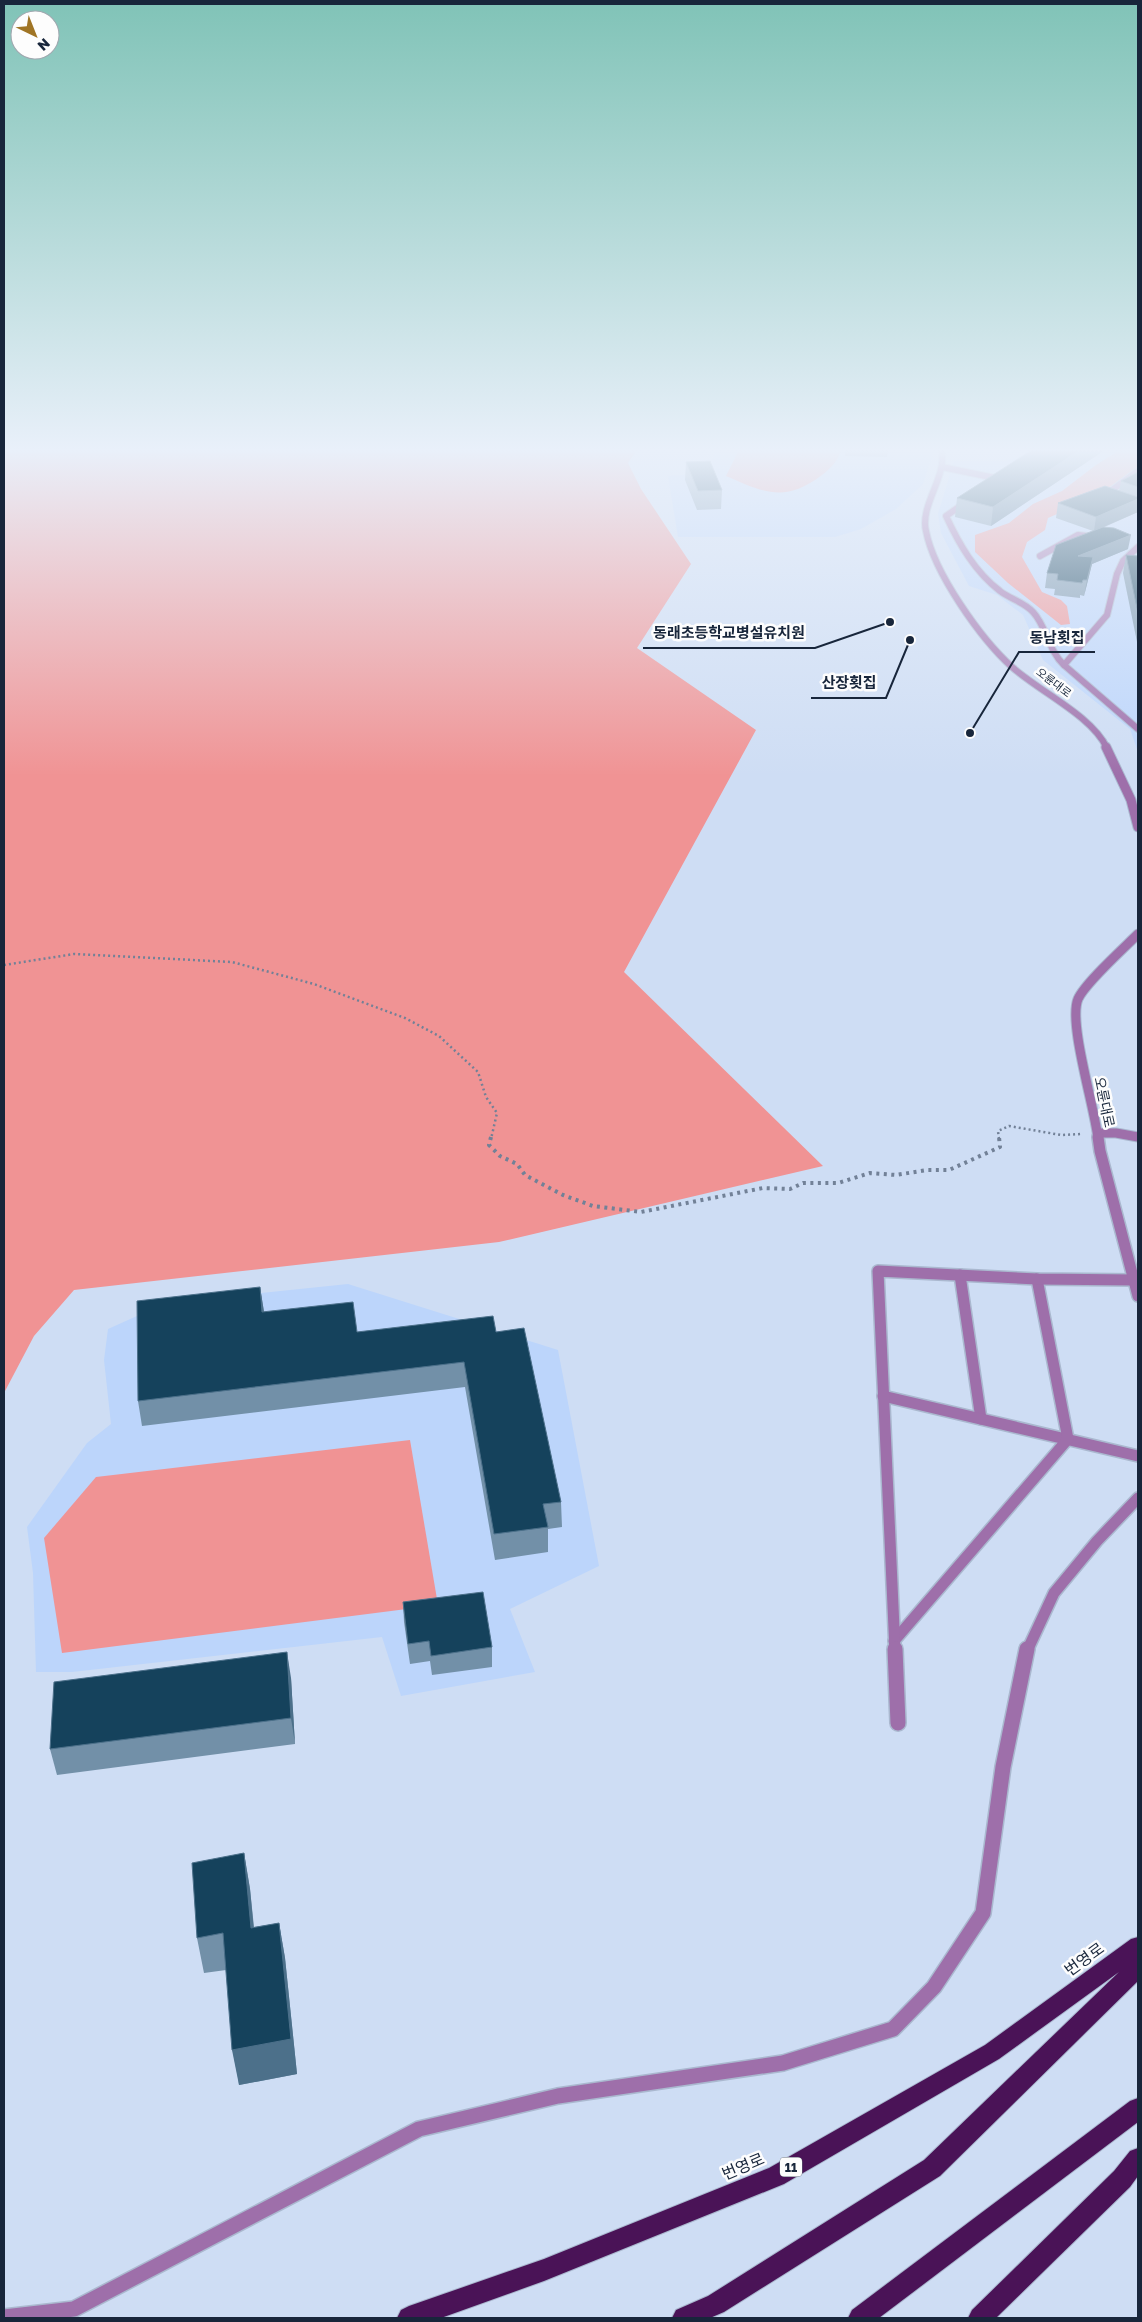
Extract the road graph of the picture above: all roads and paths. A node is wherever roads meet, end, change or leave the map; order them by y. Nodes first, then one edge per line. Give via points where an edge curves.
1 (934, 558) edge
2 (969, 558) edge
3 (1126, 558) edge
4 (1064, 665) junction
5 (1138, 729) edge
6 (1138, 827) edge
7 (1138, 934) edge
8 (4, 965) edge
9 (1098, 1130) junction
10 (1138, 1137) edge
11 (960, 1275) junction
12 (1037, 1279) junction
13 (1135, 1280) junction
14 (1138, 1296) edge
15 (882, 1396) junction
16 (981, 1419) junction
17 (1068, 1439) junction
18 (1138, 1456) edge
19 (1138, 1498) edge
20 (894, 1641) junction
21 (898, 1723) dead end
22 (1138, 1946) edge
23 (1138, 1967) edge
24 (1138, 2109) edge
25 (1138, 2159) edge
26 (4, 2317) edge
27 (409, 2318) edge
28 (684, 2318) edge
29 (860, 2318) edge
30 (980, 2318) edge

1 - 6 street, 오륜대로 via 969,617 1012,666 1077,715 1103,741 1131,800
2 - 4 street via 999,590 1032,612 1055,658
3 - 4 street via 1117,574 1107,615
4 - 5 street
7 - 9 street, 오륜대로 via 1078,999 1076,1026
8 - 9 path via 74,954 232,962 314,984 405,1018 439,1036 478,1072 486,1097 496,1113 489,1145 500,1156 517,1164 525,1175 593,1206 641,1212 763,1188 790,1189 803,1184 838,1183 870,1174 949,1170 1000,1147 998,1131 1009,1126 1060,1135
9 - 10 street
9 - 13 street, 오륜대로 via 1100,1151
11 - 12 street
11 - 15 street via 878,1271
11 - 16 street
12 - 13 street
12 - 17 street
13 - 14 street, 오륜대로
15 - 16 street
15 - 20 street
16 - 17 street
17 - 18 street
17 - 20 street
19 - 26 street via 1054,1593 1026,1652 1003,1767 983,1913 934,1987 893,2029 783,2063 558,2096 419,2129 74,2309
20 - 21 street
22 - 27 highway, 번영로 / 11 via 992,2052 776,2176 544,2270
23 - 28 highway via 932,2168 716,2304
24 - 29 highway
25 - 30 highway via 1122,2179

